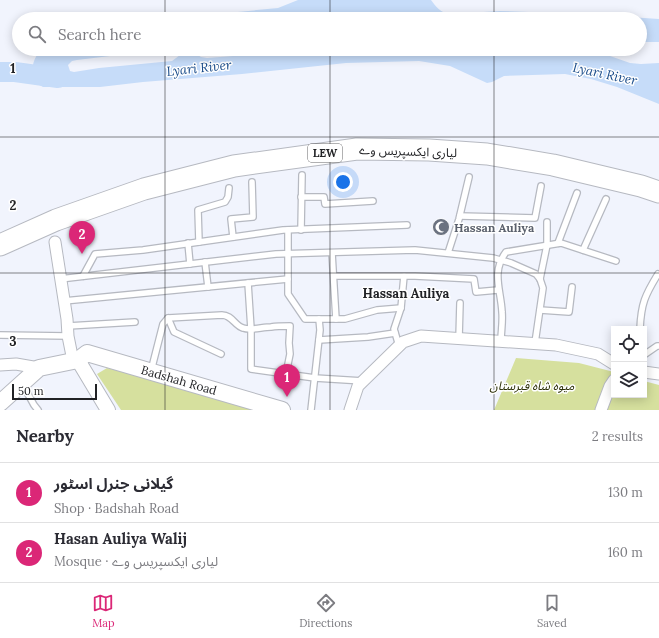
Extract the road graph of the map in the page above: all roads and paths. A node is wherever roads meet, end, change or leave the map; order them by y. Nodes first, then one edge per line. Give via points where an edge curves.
1 (302, 175) dead end
2 (469, 177) dead end
3 (252, 182) dead end
4 (541, 186) dead end
5 (228, 188) dead end
6 (659, 192) edge
7 (577, 193) dead end
8 (301, 197) junction
9 (606, 199) dead end
10 (373, 201) dead end
11 (460, 216) junction
12 (547, 222) dead end
13 (407, 225) dead end
14 (288, 230) junction
15 (301, 230) junction
16 (233, 237) junction
17 (55, 242) dead end
18 (199, 242) junction
19 (188, 243) junction
20 (558, 244) junction
21 (0, 245) edge
22 (547, 245) junction
23 (583, 250) junction
24 (332, 253) junction
25 (448, 253) junction
26 (288, 254) junction
27 (500, 260) junction
28 (616, 261) dead end
29 (205, 262) junction
30 (190, 264) junction
31 (658, 274) edge
32 (83, 276) junction
33 (334, 276) junction
34 (404, 276) junction
35 (60, 279) junction
36 (288, 279) junction
37 (540, 279) junction
38 (248, 283) junction
39 (208, 287) junction
40 (572, 287) dead end
41 (498, 290) junction
42 (64, 301) junction
43 (460, 303) dead end
44 (401, 308) junction
45 (540, 310) junction
46 (168, 318) junction
47 (319, 319) junction
48 (336, 319) junction
49 (135, 322) dead end
50 (640, 326) edge
51 (252, 329) junction
52 (68, 331) junction
53 (395, 333) junction
54 (0, 335) edge
55 (459, 338) junction
56 (319, 340) junction
57 (501, 341) junction
58 (536, 343) junction
59 (399, 346) junction
60 (659, 346) edge
61 (647, 353) edge
62 (221, 354) dead end
63 (75, 360) junction
64 (611, 362) edge
65 (0, 365) edge
66 (39, 368) junction
67 (151, 372) junction
68 (647, 372) edge
69 (286, 374) junction
70 (659, 374) edge
71 (315, 378) junction
72 (364, 381) junction
73 (22, 383) junction
74 (611, 384) edge
75 (0, 403) edge
76 (106, 409) edge
77 (38, 410) edge
78 (282, 410) edge
79 (311, 410) edge
80 (350, 410) edge
81 (601, 410) edge

1 - 8 lane
2 - 11 lane
3 - 16 lane via 253,217 231,219
4 - 11 lane via 535,218
5 - 18 lane via 225,202 198,210
6 - 21 highway, لیاری ایکسپریس وے / LEW via 553,165 487,154 357,149 234,166 144,189 56,220
7 - 20 lane
8 - 10 lane via 324,197 325,204
8 - 15 lane
9 - 23 lane
11 - 25 lane
12 - 22 lane
13 - 15 lane
14 - 15 lane
14 - 16 lane
14 - 26 lane
16 - 18 lane
17 - 35 street
18 - 19 lane
19 - 30 lane
19 - 32 lane via 95,254
20 - 22 lane
20 - 23 lane
22 - 27 lane via 506,252
22 - 37 lane
23 - 28 lane
24 - 25 lane via 416,250
24 - 26 lane
24 - 33 lane
25 - 27 lane
26 - 29 lane
26 - 36 lane
27 - 37 lane via 536,274
27 - 41 lane
29 - 30 lane
29 - 39 lane
30 - 32 lane
31 - 50 lane via 647,292
32 - 35 lane
33 - 34 lane
33 - 48 lane
34 - 41 lane via 474,279 476,292
34 - 44 lane
35 - 42 street
36 - 38 lane
36 - 47 lane via 288,294 305,319
37 - 45 lane via 543,288
38 - 39 lane
38 - 51 lane
39 - 42 lane
40 - 45 lane via 569,312
41 - 57 lane via 502,312
42 - 52 street
43 - 55 lane
44 - 48 lane via 377,310
44 - 53 lane
45 - 58 lane
46 - 51 lane via 226,315 242,328
46 - 62 lane via 174,332
46 - 67 lane via 163,324
47 - 48 lane
47 - 56 lane
49 - 52 lane
51 - 69 lane via 251,369
51 - 69 lane via 290,326 290,354
52 - 54 lane
52 - 63 street
53 - 56 lane
53 - 59 lane
55 - 57 street
55 - 59 street via 421,336
56 - 71 lane
57 - 58 street
58 - 64 street via 598,354
59 - 72 street
60 - 61 lane
63 - 66 main road
63 - 67 main road, Badshah Road via 87,353
63 - 76 street
65 - 66 street via 16,364
66 - 73 main road
67 - 78 main road, Badshah Road
68 - 70 street
69 - 71 lane
71 - 72 lane
71 - 79 lane
72 - 80 street via 355,392
73 - 75 main road
73 - 77 lane
74 - 81 street

